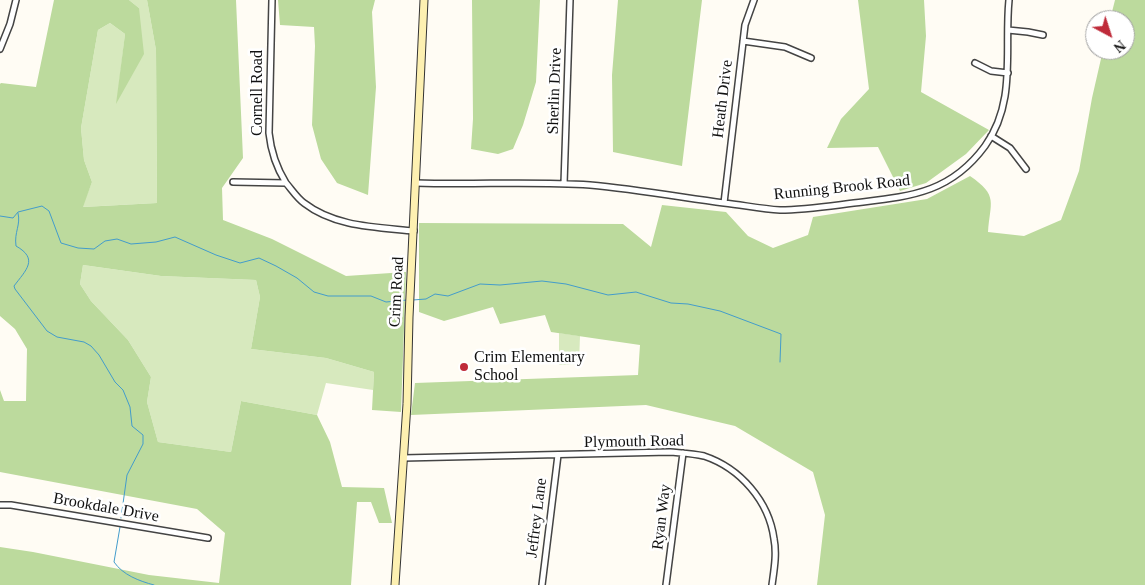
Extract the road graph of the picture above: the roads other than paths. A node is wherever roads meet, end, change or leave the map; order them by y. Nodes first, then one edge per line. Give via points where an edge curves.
1 (16, 0) edge
2 (272, 0) edge
3 (424, 0) edge
4 (570, 0) edge
5 (754, 0) edge
6 (1009, 0) edge
7 (1008, 30) junction
8 (1043, 35) dead end
9 (743, 41) junction
10 (0, 49) edge
11 (811, 58) dead end
12 (975, 63) dead end
13 (1008, 73) junction
14 (991, 136) junction
15 (1026, 169) dead end
16 (233, 182) dead end
17 (286, 183) junction
18 (416, 183) junction
19 (564, 184) junction
20 (724, 203) junction
21 (414, 231) junction
22 (683, 453) junction
23 (558, 455) junction
24 (403, 458) junction
25 (0, 505) edge
26 (208, 538) dead end
27 (396, 585) edge
28 (542, 585) edge
29 (666, 585) edge
30 (772, 585) edge

1 - 10 street
2 - 17 street, Cornell Road via 270,149
3 - 18 street, Crim Road
4 - 19 street, Sherlin Drive
5 - 9 street, Heath Drive
6 - 7 street, Running Brook Road
7 - 8 street
7 - 13 street, Running Brook Road
9 - 11 street via 785,47
9 - 20 street, Heath Drive
12 - 13 street via 991,71
13 - 14 street, Running Brook Road via 1004,106
14 - 15 street via 1010,148
14 - 20 street, Running Brook Road via 963,169 928,191 890,199 791,209
16 - 17 street
17 - 21 street, Cornell Road via 304,203 335,220
18 - 19 street, Running Brook Road
18 - 21 street, Crim Road
19 - 20 street, Running Brook Road
21 - 24 street, Crim Road
22 - 23 street, Plymouth Road
22 - 29 street, Ryan Way
22 - 30 street, Plymouth Road via 704,456 732,471 760,499 774,540
23 - 24 street, Plymouth Road
23 - 28 street, Jeffrey Lane
24 - 27 street, Crim Road
25 - 26 street, Brookdale Drive

